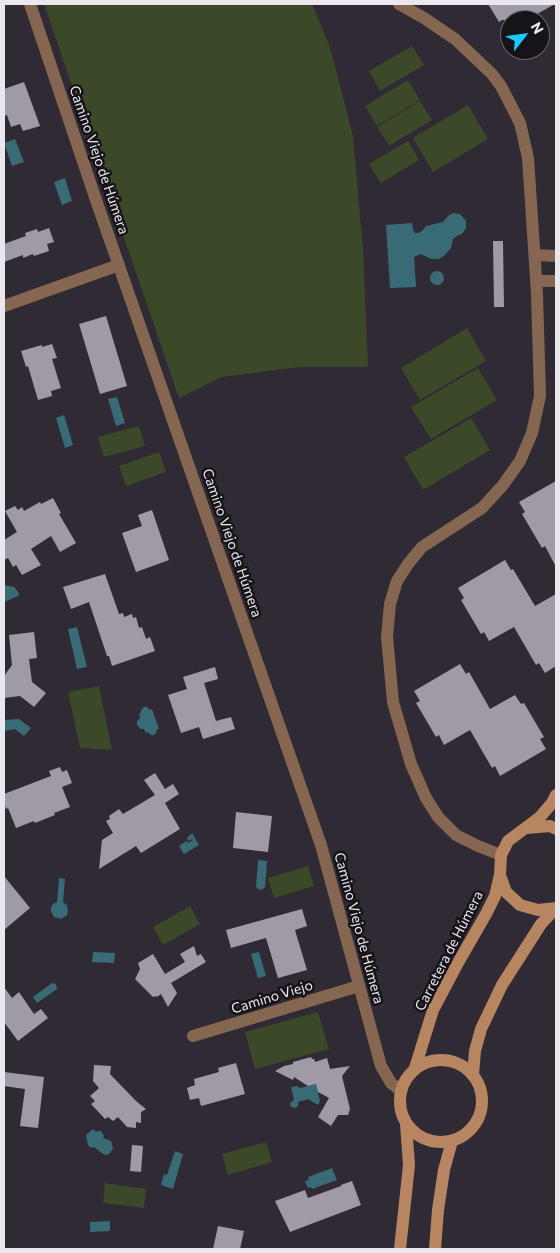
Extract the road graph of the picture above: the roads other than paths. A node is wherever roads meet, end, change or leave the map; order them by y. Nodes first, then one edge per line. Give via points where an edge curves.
1 (30, 4) edge
2 (399, 4) edge
3 (535, 255) junction
4 (556, 256) edge
5 (119, 266) junction
6 (537, 281) junction
7 (556, 281) edge
8 (4, 306) edge
9 (556, 795) edge
10 (525, 828) junction
11 (556, 829) edge
12 (501, 854) junction
13 (500, 875) junction
14 (556, 908) edge
15 (359, 986) junction
16 (193, 1036) dead end
17 (415, 1068) junction
18 (473, 1075) junction
19 (400, 1090) junction
20 (406, 1124) junction
21 (452, 1142) junction
22 (400, 1249) edge
23 (435, 1249) edge

1 - 5 street, Camino Viejo de Húmera
2 - 3 street via 455,39 501,86 520,123 528,158
3 - 4 street
3 - 6 street
5 - 8 street
5 - 15 street, Camino Viejo de Húmera via 321,845
6 - 7 street
6 - 12 street via 540,396 532,433 520,461 503,486 482,508 422,546 408,564 397,581 390,604 387,637 394,702 412,764 426,798 438,818 456,836
9 - 10 street via 540,817
10 - 11 street via 550,826
10 - 12 street via 508,842
12 - 13 street, Carretera de Húmera
13 - 14 street via 506,892 520,905 538,910
13 - 17 street, Carretera de Húmera via 495,896 433,1010
14 - 18 street via 541,924 502,985 481,1029
15 - 16 street, Camino Viejo
15 - 19 street, Camino Viejo de Húmera via 381,1066 392,1084
17 - 18 street via 440,1059 458,1063
17 - 19 street
18 - 21 street via 480,1088 482,1104 478,1119 470,1131
19 - 20 street via 399,1107
20 - 21 street via 414,1134 429,1141
20 - 22 street via 409,1165
21 - 23 street via 444,1170

